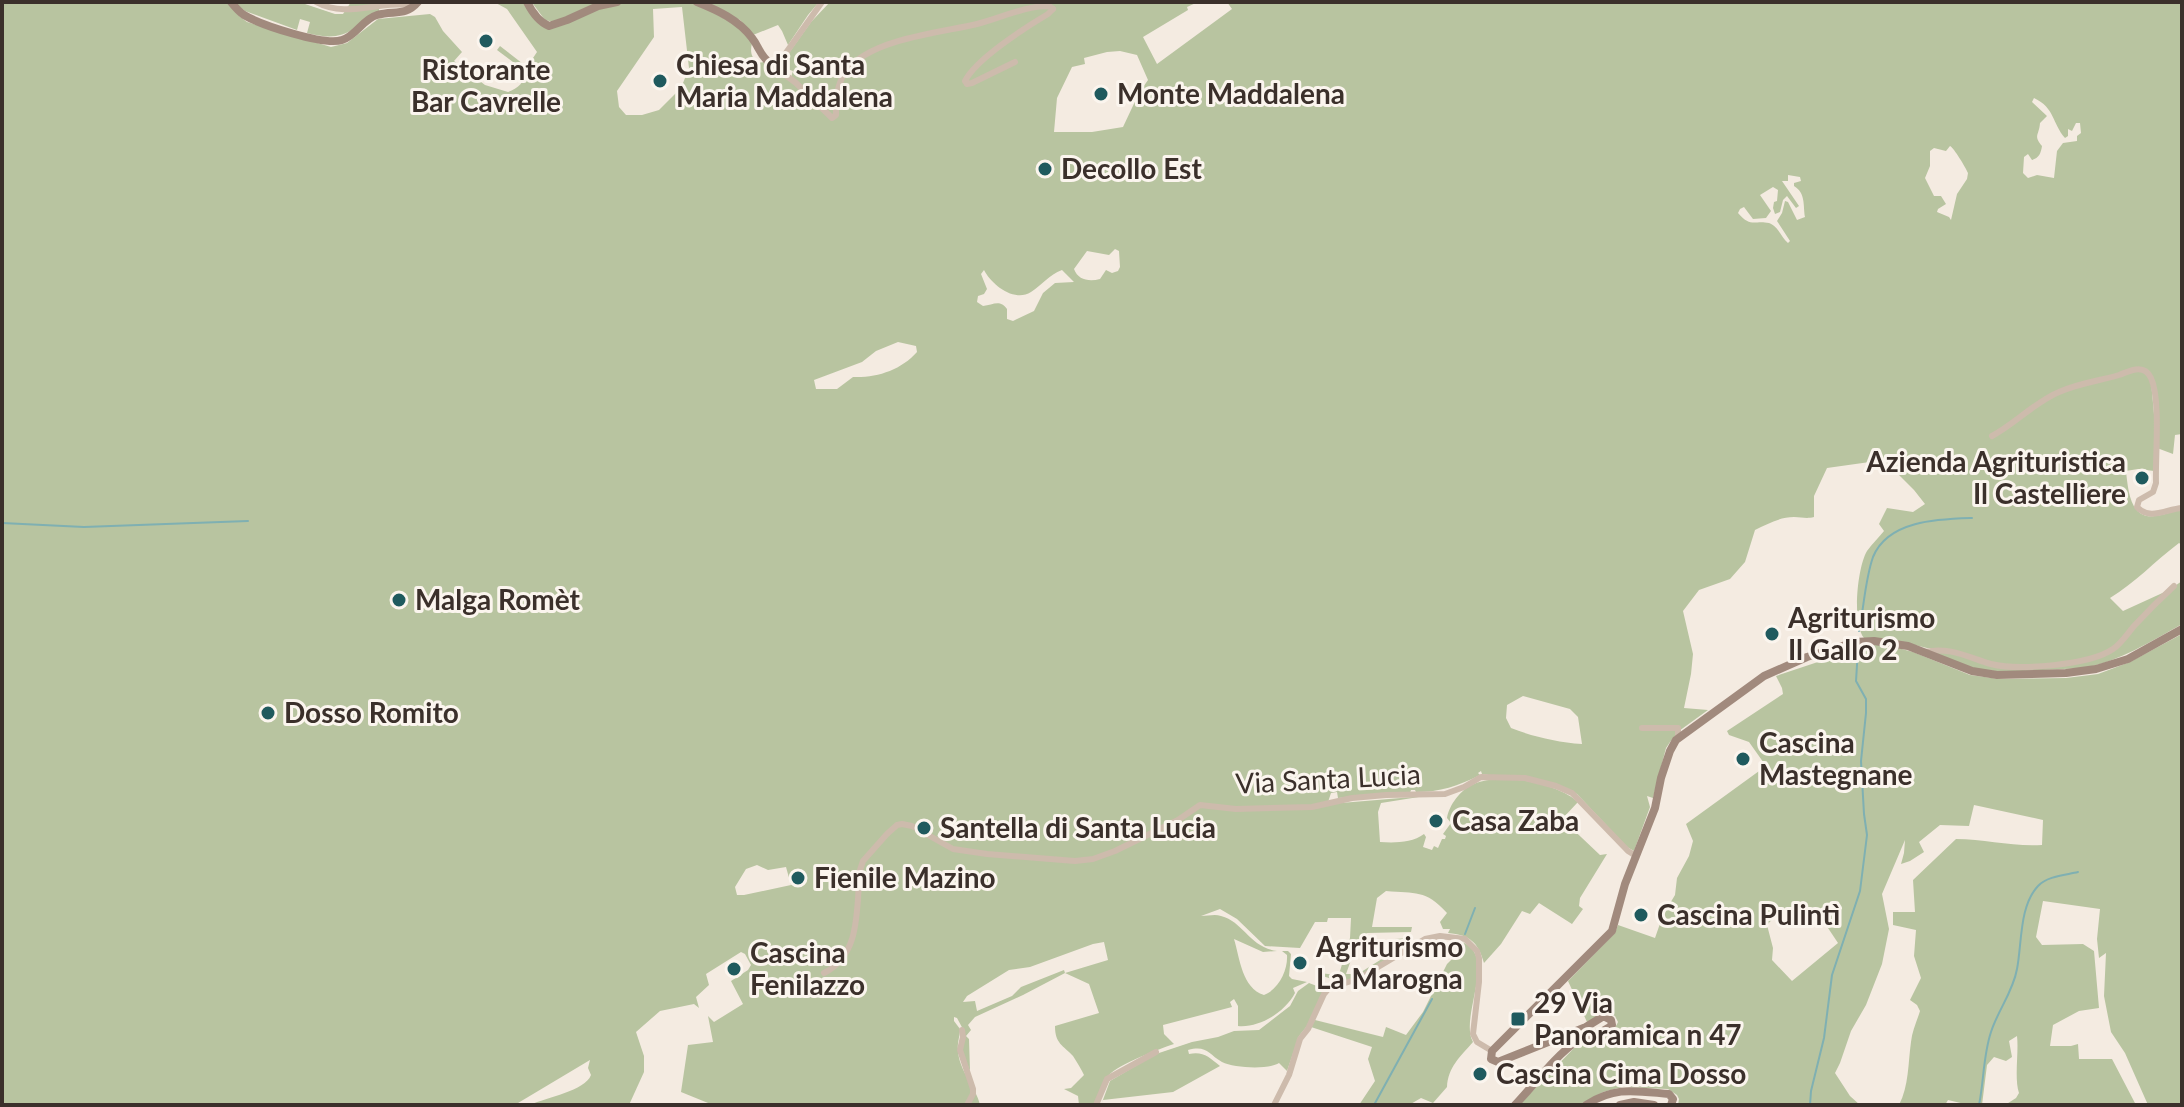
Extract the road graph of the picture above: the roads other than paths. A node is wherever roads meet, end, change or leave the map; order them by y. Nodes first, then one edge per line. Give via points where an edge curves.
1 (231, 2) edge
2 (316, 2) edge
3 (527, 2) edge
4 (617, 2) edge
5 (697, 2) edge
6 (822, 2) edge
7 (416, 4) edge
8 (1015, 62) dead end
9 (771, 64) junction
10 (1992, 436) dead end
11 (2182, 508) edge
12 (2174, 586) dead end
13 (2182, 629) edge
14 (1925, 652) junction
15 (1642, 728) dead end
16 (1678, 738) junction
17 (1636, 856) junction
18 (824, 973) dead end
19 (962, 1030) dead end
20 (1492, 1051) junction
21 (1156, 1052) dead end
22 (967, 1105) edge
23 (1096, 1105) edge
24 (1274, 1105) edge
25 (1515, 1105) edge
26 (1586, 1105) edge
27 (1620, 1105) edge
28 (1654, 1105) edge
29 (1671, 1105) edge

1 - 7 street via 262,23 327,41 344,40 374,16 408,11
2 - 7 street via 336,9
3 - 4 street via 549,26
5 - 9 street via 743,26
6 - 9 street via 783,57
8 - 9 street via 972,83 965,81 1009,39 1052,12 1049,6 877,48 844,74 834,118
10 - 11 street via 2057,393 2141,369 2151,379 2155,407 2156,483 2137,507 2149,515
12 - 14 street via 2115,649 2092,659 2012,667 1946,650
13 - 14 street via 2128,659 2083,672 1997,675
14 - 16 street via 1863,641 1807,657 1752,683
15 - 16 street via 1678,728
16 - 17 street
17 - 18 street, Via Santa Lucia via 1572,793 1525,778 1481,777 1445,794 1352,798 1312,807 1200,805 1115,851 1075,861 953,849 902,824 863,861 853,940 841,962
17 - 20 street via 1612,931
19 - 22 street via 960,1050 973,1089
20 - 24 street via 1473,1034 1477,951 1465,939 1432,937 1358,979 1329,988 1300,1039
20 - 25 street via 1491,1059 1498,1062 1602,1017 1611,1020 1607,1030 1569,1047
21 - 23 street via 1107,1079
26 - 29 street via 1624,1090 1669,1094
27 - 28 street

